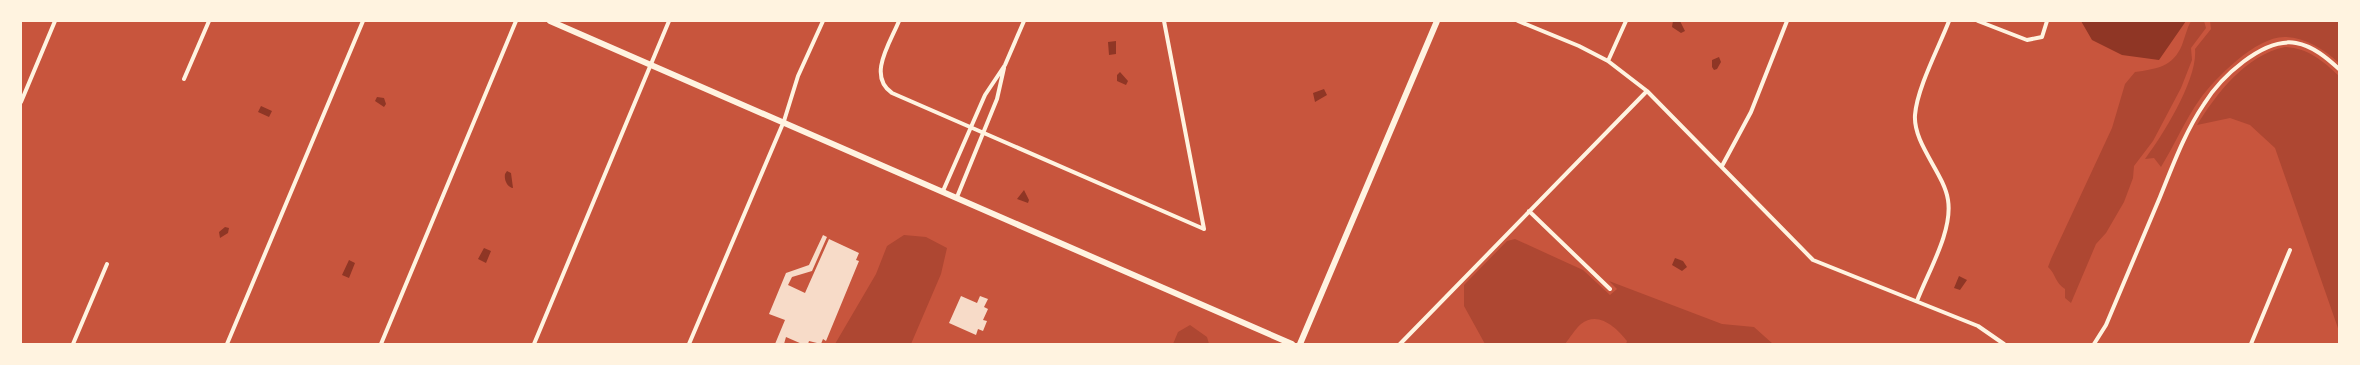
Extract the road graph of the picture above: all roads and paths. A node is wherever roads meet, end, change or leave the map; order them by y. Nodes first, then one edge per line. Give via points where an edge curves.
1 (55, 21) edge
2 (209, 21) edge
3 (364, 21) edge
4 (516, 21) edge
5 (550, 21) edge
6 (669, 21) edge
7 (823, 21) edge
8 (900, 21) edge
9 (1024, 21) edge
10 (1164, 21) edge
11 (1437, 21) edge
12 (1518, 21) edge
13 (1626, 21) edge
14 (1787, 21) edge
15 (1949, 21) edge
16 (1978, 21) edge
17 (2047, 21) edge
18 (1608, 61) junction
19 (651, 64) junction
20 (1005, 65) junction
21 (2339, 69) edge
22 (184, 79) dead end
23 (1646, 91) junction
24 (21, 102) edge
25 (784, 121) junction
26 (971, 127) junction
27 (983, 133) junction
28 (1722, 166) junction
29 (943, 191) junction
30 (957, 197) junction
31 (1529, 211) junction
32 (2290, 250) dead end
33 (107, 264) dead end
34 (1610, 289) dead end
35 (1917, 301) junction
36 (73, 344) edge
37 (227, 344) edge
38 (381, 344) edge
39 (534, 344) edge
40 (689, 344) edge
41 (1292, 344) edge
42 (1300, 344) edge
43 (1400, 344) edge
44 (2004, 344) edge
45 (2095, 344) edge
46 (2251, 344) edge

1 - 24 street
2 - 22 street
3 - 37 street
4 - 38 street
5 - 19 street
6 - 19 street
7 - 25 street via 798,76
8 - 26 street via 881,66 880,81 884,88
9 - 20 street
10 - 27 street via 1204,229
11 - 42 street
12 - 18 street
13 - 18 street
14 - 28 street via 1751,112
15 - 35 street via 1917,101 1914,117 1917,131 1948,198 1949,211 1946,230
16 - 17 street via 2027,40 2042,36
18 - 23 street
19 - 25 street
19 - 39 street
20 - 26 street via 985,95
20 - 27 street via 997,99
21 - 45 street via 2324,56 2306,46 2284,42 2274,44 2250,57 2215,88 2204,103 2175,160 2106,325
23 - 28 street
23 - 31 street
25 - 29 street
25 - 40 street
26 - 27 street
26 - 29 street
27 - 30 street
28 - 35 street via 1813,260
29 - 30 street
30 - 41 street
31 - 34 street
31 - 43 street
32 - 46 street
33 - 36 street
35 - 44 street via 1978,326

